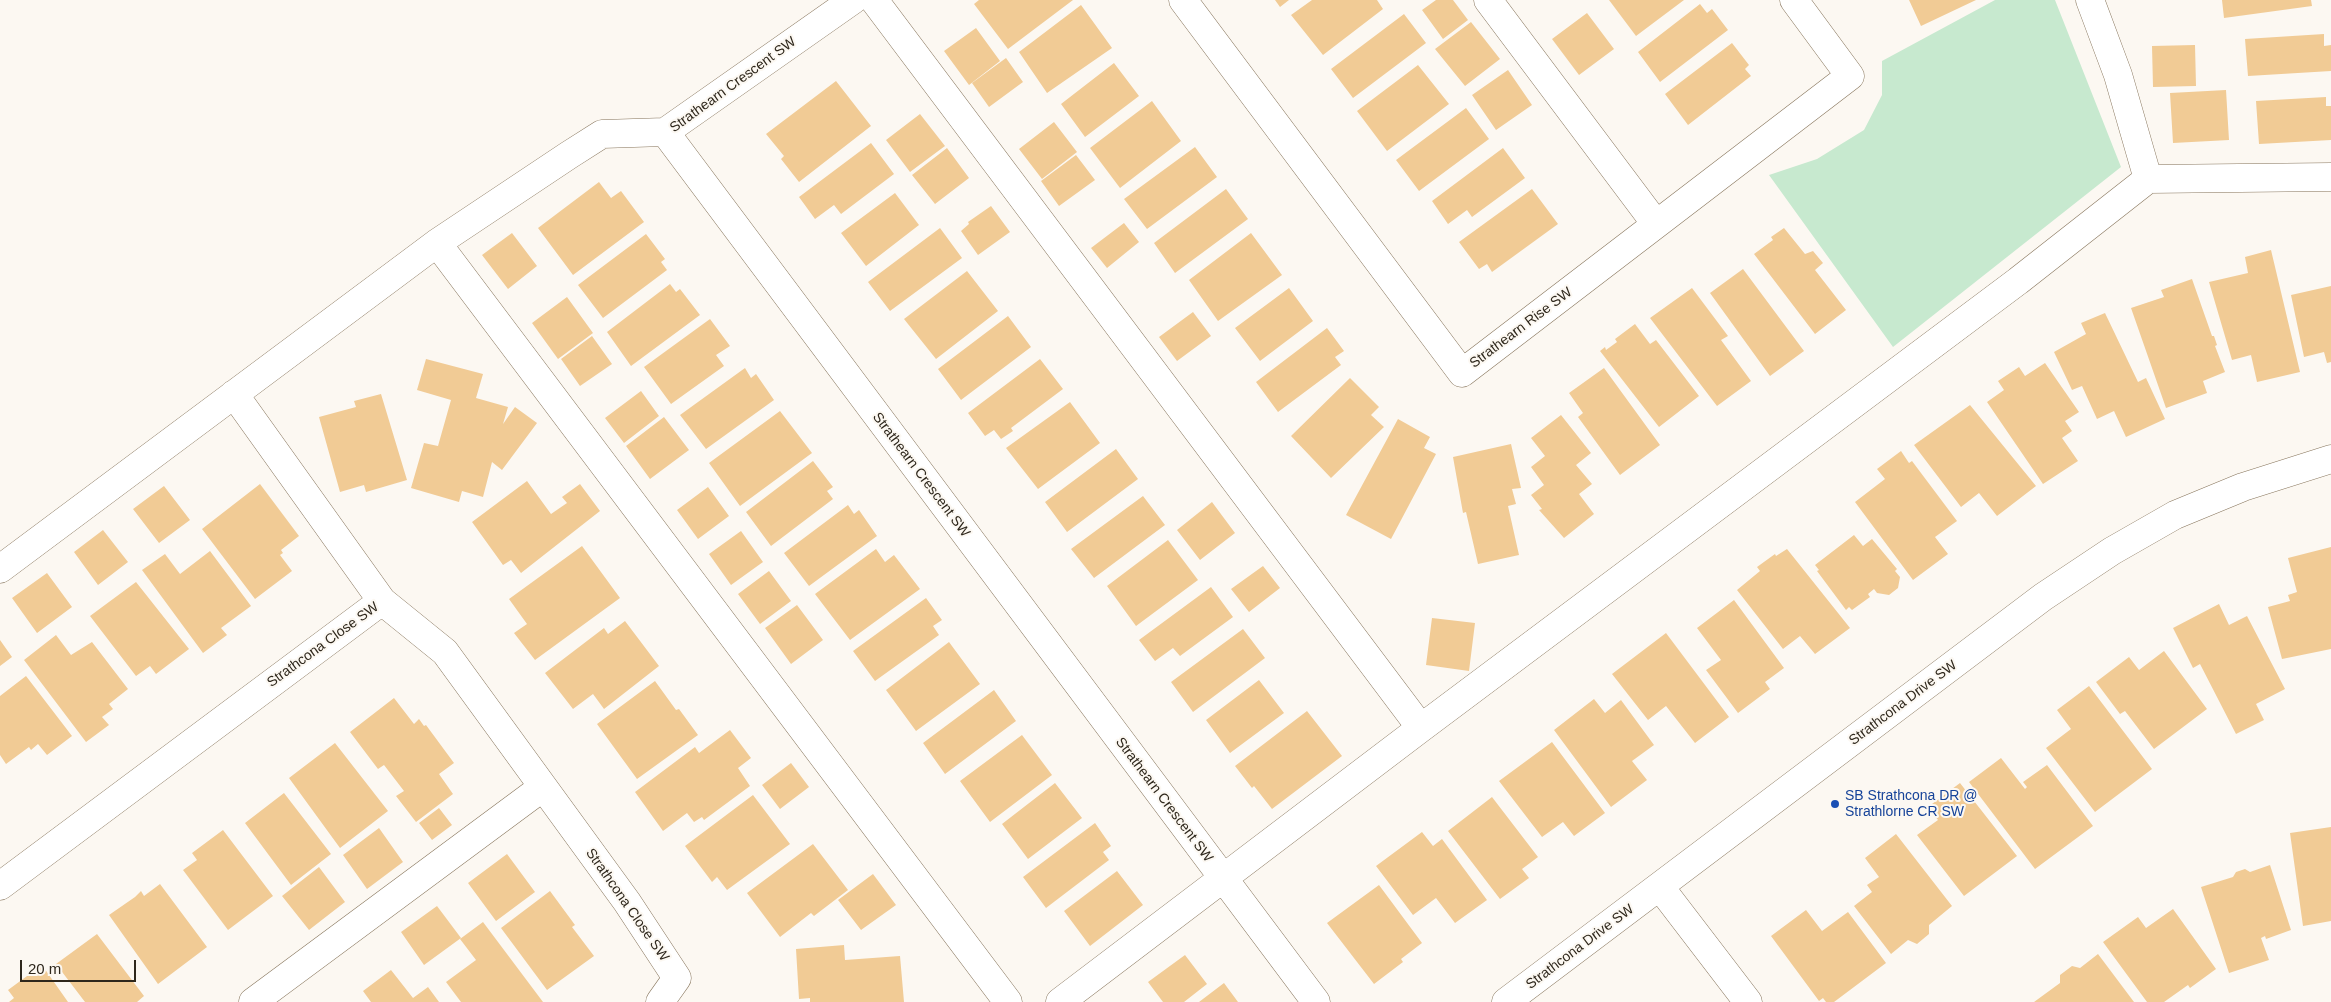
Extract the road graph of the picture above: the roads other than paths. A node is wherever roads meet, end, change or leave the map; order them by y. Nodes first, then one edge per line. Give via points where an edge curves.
1 (853, 0) edge
2 (874, 0) edge
3 (1183, 0) edge
4 (1488, 0) edge
5 (1794, 0) edge
6 (2090, 0) edge
7 (665, 132) junction
8 (2331, 177) edge
9 (2148, 179) junction
10 (1656, 224) junction
11 (438, 243) junction
12 (234, 394) junction
13 (2331, 459) edge
14 (0, 569) edge
15 (382, 601) junction
16 (1420, 728) junction
17 (543, 787) junction
18 (1222, 877) junction
19 (0, 886) edge
20 (1660, 887) junction
21 (253, 1002) edge
22 (660, 1002) edge
23 (1008, 1002) edge
24 (1060, 1002) edge
25 (1316, 1002) edge
26 (1506, 1002) edge
27 (1748, 1002) edge

1 - 7 street, Strathearn Crescent SW
2 - 16 street
3 - 10 street, Strathearn Rise SW via 1462,372
4 - 10 street
5 - 10 street, Strathearn Rise SW via 1850,76
6 - 9 street via 2118,75
7 - 11 street via 602,134
7 - 18 street, Strathearn Crescent SW
8 - 9 street
9 - 16 street via 2018,282
11 - 12 street
11 - 23 street
12 - 14 street
12 - 15 street
13 - 20 street, Strathcona Drive SW via 2234,490 2175,515 2112,551 2043,597
15 - 17 street, Strathcona Close SW via 445,652
15 - 19 street, Strathcona Close SW
16 - 18 street
17 - 21 street
17 - 22 street, Strathcona Close SW via 678,978
18 - 24 street
18 - 25 street, Strathearn Crescent SW
20 - 26 street, Strathcona Drive SW
20 - 27 street

